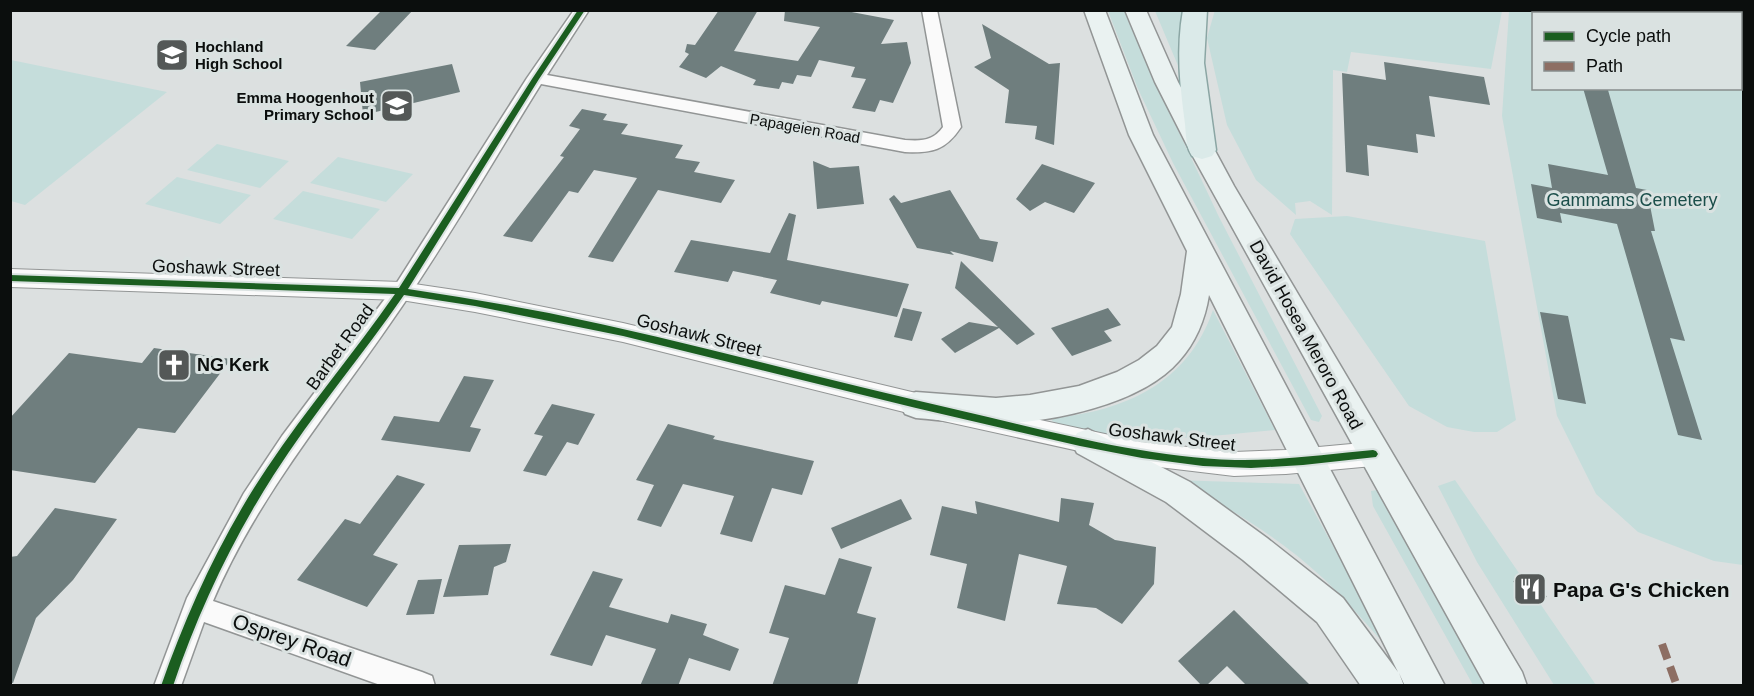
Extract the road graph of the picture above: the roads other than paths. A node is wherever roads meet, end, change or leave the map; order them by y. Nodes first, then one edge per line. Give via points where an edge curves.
1 (582, 10) edge
2 (928, 10) edge
3 (1094, 10) edge
4 (1135, 10) edge
5 (1195, 10) edge
6 (535, 78) junction
7 (1202, 150) junction
8 (1202, 251) junction
9 (10, 278) edge
10 (402, 291) junction
11 (916, 405) junction
12 (1088, 443) junction
13 (1373, 454) junction
14 (1310, 459) junction
15 (196, 607) junction
16 (167, 686) edge
17 (422, 686) edge
18 (1385, 686) edge
19 (1426, 686) edge
20 (1508, 686) edge

1 - 6 street, Barbet Road
2 - 6 street, Papageien Road via 952,126 937,144 905,146
3 - 8 main road via 1141,135
4 - 7 main road, David Hosea Meroro Road
5 - 7 main road via 1192,77
6 - 10 street, Barbet Road
7 - 13 main road, David Hosea Meroro Road
8 - 11 main road via 1183,334 1165,358 1119,386 1062,402 1005,411
8 - 14 main road
9 - 10 street, Goshawk Street
10 - 11 street, Goshawk Street via 624,333
10 - 15 street, Barbet Road via 288,445 239,523
11 - 12 street, Goshawk Street
12 - 14 street, Goshawk Street via 1234,464
12 - 18 main road via 1178,492 1322,603
13 - 14 street, Goshawk Street
13 - 20 main road, David Hosea Meroro Road
14 - 19 main road
15 - 16 street, Barbet Road
15 - 17 street, Osprey Road

